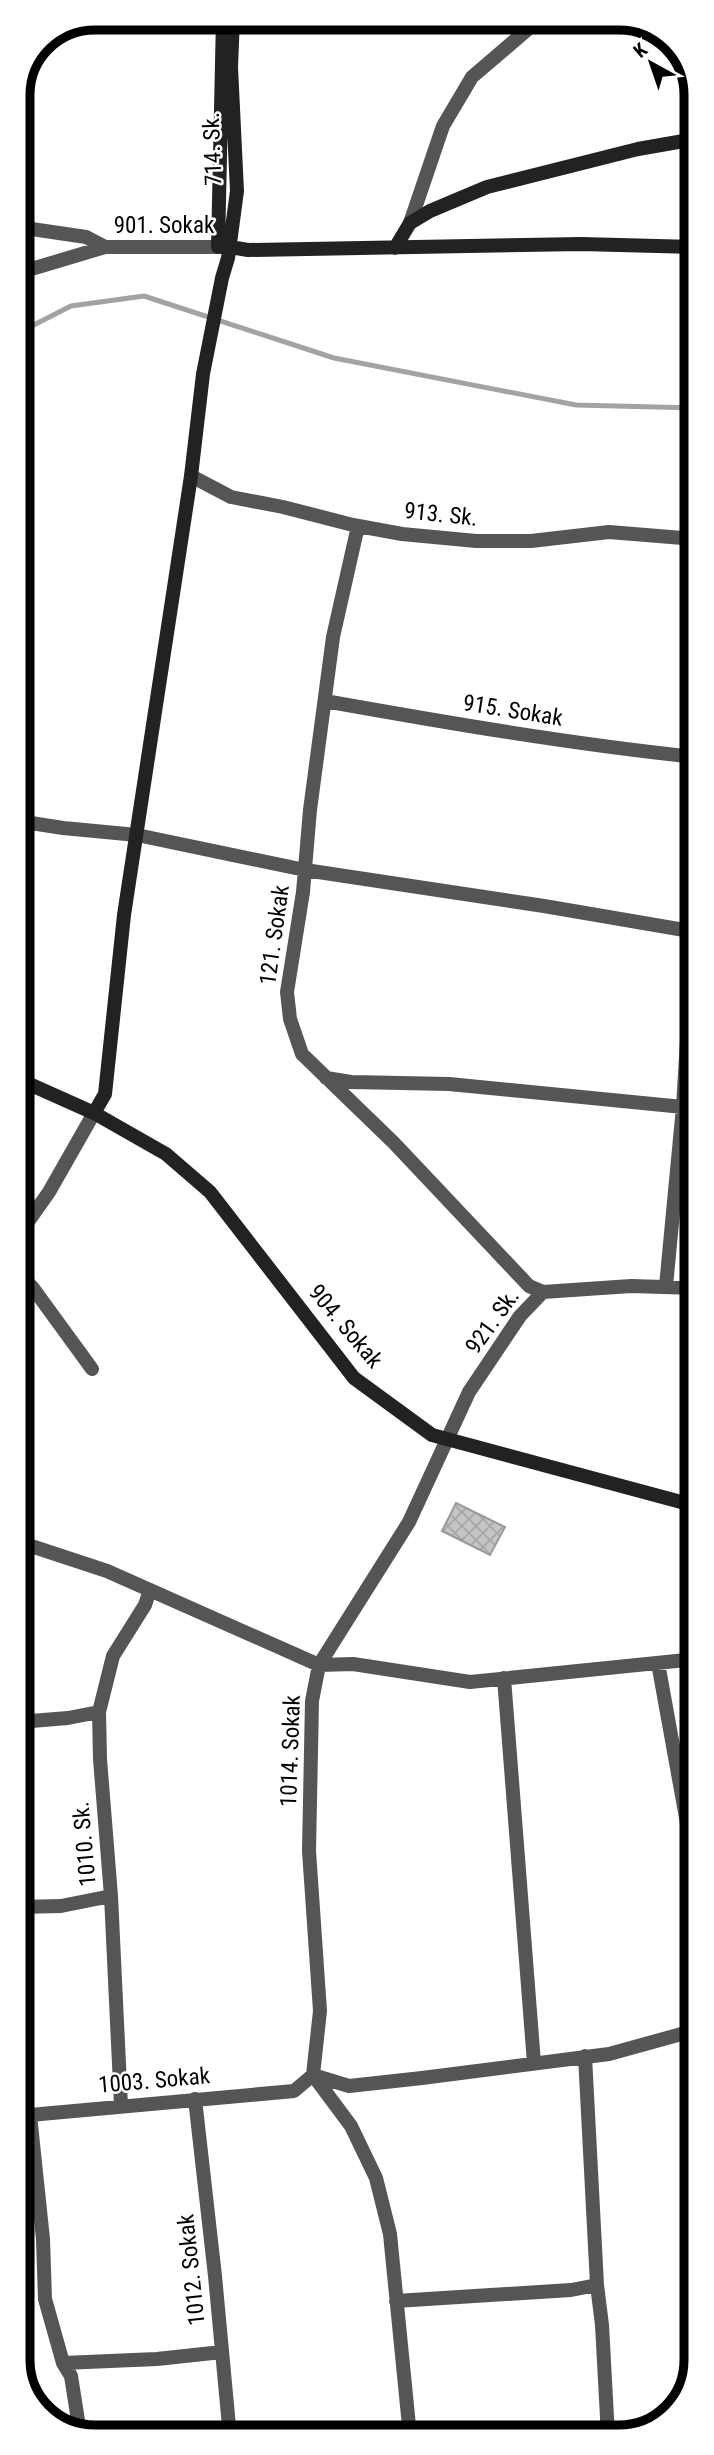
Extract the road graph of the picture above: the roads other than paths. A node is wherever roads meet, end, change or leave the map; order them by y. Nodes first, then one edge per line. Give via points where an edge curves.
1 (223, 30) edge
2 (232, 30) edge
3 (527, 30) edge
4 (684, 141) edge
5 (410, 223) junction
6 (30, 229) edge
7 (105, 247) junction
8 (224, 247) junction
9 (684, 247) edge
10 (396, 248) junction
11 (30, 269) edge
12 (191, 476) junction
13 (358, 526) junction
14 (684, 538) edge
15 (325, 701) junction
16 (684, 756) edge
17 (30, 823) edge
18 (137, 835) junction
19 (305, 870) junction
20 (684, 930) edge
21 (326, 1078) junction
22 (30, 1084) edge
23 (684, 1090) edge
24 (683, 1107) junction
25 (94, 1113) junction
26 (30, 1219) edge
27 (30, 1285) edge
28 (666, 1286) junction
29 (684, 1287) edge
30 (543, 1292) junction
31 (92, 1369) dead end
32 (449, 1440) junction
33 (684, 1503) edge
34 (30, 1546) edge
35 (150, 1590) junction
36 (684, 1661) edge
37 (658, 1663) junction
38 (319, 1665) junction
39 (503, 1678) junction
40 (99, 1712) junction
41 (30, 1721) edge
42 (684, 1807) edge
43 (111, 1896) junction
44 (30, 1907) edge
45 (684, 2033) edge
46 (585, 2056) junction
47 (534, 2063) junction
48 (313, 2075) junction
49 (195, 2099) junction
50 (121, 2106) junction
51 (30, 2114) edge
52 (30, 2154) edge
53 (597, 2285) junction
54 (396, 2301) junction
55 (222, 2352) junction
56 (63, 2363) junction
57 (78, 2423) edge
58 (229, 2425) edge
59 (408, 2425) edge
60 (607, 2425) edge

1 - 8 street
2 - 8 street, 714. Sk. via 237,191
3 - 5 street via 472,77 443,126
4 - 5 street via 486,187
5 - 10 street
6 - 7 street via 86,237
7 - 8 street, 901. Sokak
7 - 11 street, 901. Sokak
8 - 10 street
8 - 12 street, 714. Sk.
9 - 10 street
12 - 13 street, 913. Sk. via 231,497
12 - 18 street, 714. Sk.
13 - 14 street, 913. Sk. via 476,541 531,541 610,532
13 - 15 street, 121. Sokak via 333,637
15 - 16 street, 915. Sokak via 481,729
15 - 19 street, 121. Sokak
17 - 18 street
18 - 19 street
18 - 25 street, 714. Sk. via 105,1094
19 - 20 street
19 - 21 street, 121. Sokak via 288,992 290,1019 302,1054
21 - 24 street via 449,1084
21 - 30 street, 121. Sokak via 529,1286
22 - 25 street, 904. Sokak
23 - 24 street
24 - 28 street
25 - 26 street
25 - 32 street, 904. Sokak via 166,1154 209,1192 354,1378 432,1435
27 - 31 street
28 - 29 street, 921. Sk.
28 - 30 street, 921. Sk.
30 - 32 street, 921. Sk. via 520,1316 469,1392
32 - 33 street, 904. Sokak
32 - 38 street, 1014. Sokak via 409,1522
34 - 35 street
35 - 38 street
35 - 40 street, 1010. Sk. via 113,1656
36 - 37 street
37 - 39 street
37 - 42 street
38 - 39 street via 353,1664 470,1682
38 - 48 street, 1014. Sokak via 312,1701 309,1851 320,2011
39 - 47 street
40 - 41 street
40 - 43 street, 1010. Sk.
43 - 44 street
43 - 50 street, 1010. Sk.
45 - 46 street
46 - 47 street
46 - 53 street
47 - 48 street via 349,2086
48 - 49 street, 1003. Sokak via 294,2091
48 - 54 street via 351,2126 376,2178 390,2234
49 - 50 street, 1003. Sokak
49 - 55 street, 1012. Sokak
50 - 51 street, 1003. Sokak
52 - 56 street via 43,2239 45,2299
53 - 54 street
53 - 60 street
54 - 59 street
55 - 56 street
55 - 58 street, 1012. Sokak
56 - 57 street via 71,2376

